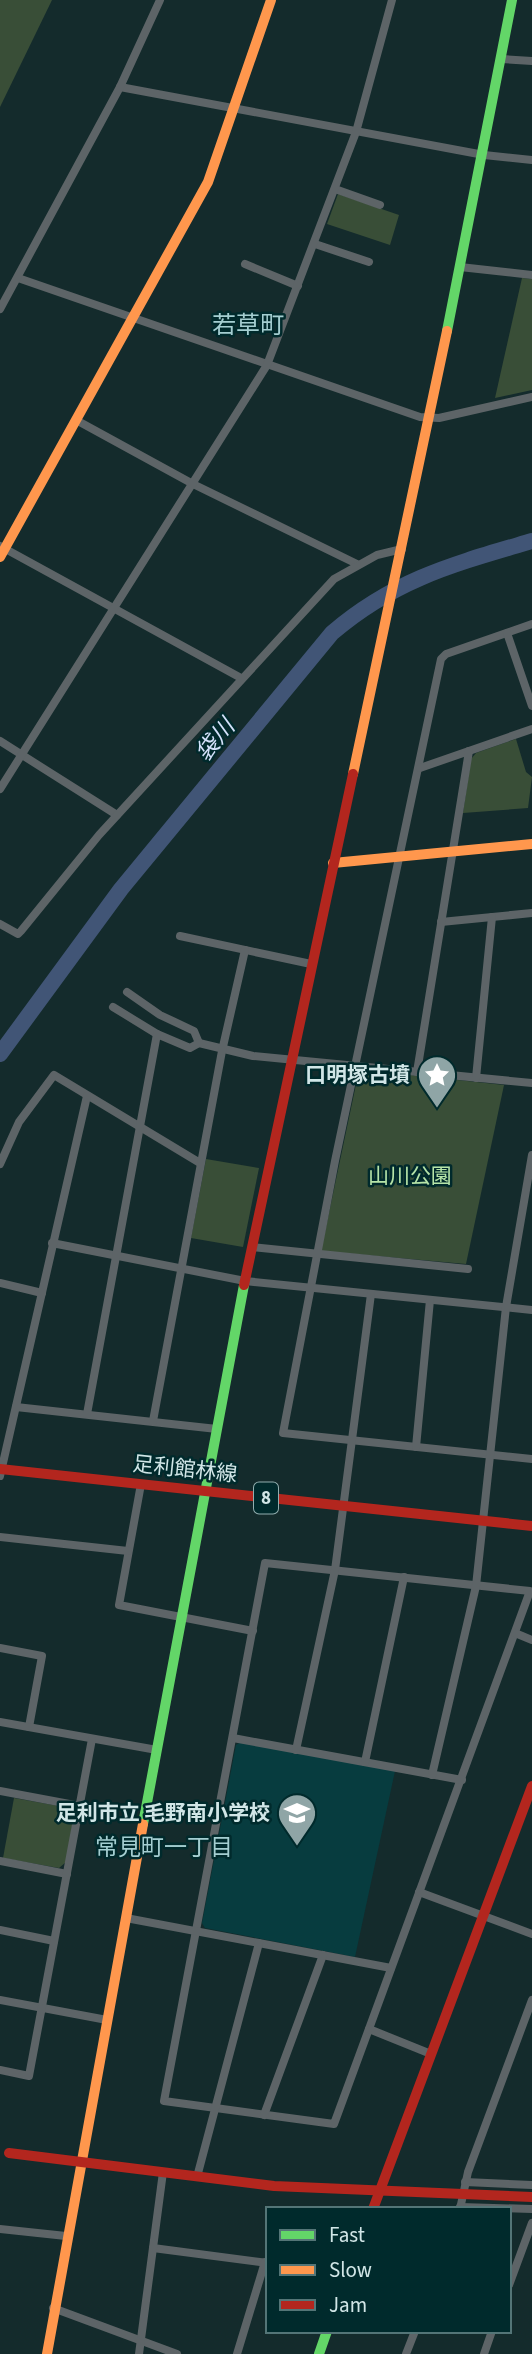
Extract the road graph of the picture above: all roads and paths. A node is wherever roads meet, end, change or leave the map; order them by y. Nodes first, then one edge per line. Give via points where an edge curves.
1 (160, 0) edge
2 (271, 0) edge
3 (392, 0) edge
4 (512, 0) edge
5 (501, 59) junction
6 (532, 61) edge
7 (120, 87) junction
8 (232, 110) junction
9 (356, 132) junction
10 (484, 155) junction
11 (532, 160) edge
12 (335, 189) junction
13 (380, 205) dead end
14 (315, 244) junction
15 (369, 262) dead end
16 (245, 264) dead end
17 (460, 267) junction
18 (532, 275) edge
19 (18, 278) junction
20 (298, 286) junction
21 (0, 309) edge
22 (132, 319) junction
23 (267, 365) junction
24 (532, 397) edge
25 (427, 419) junction
26 (76, 420) junction
27 (193, 484) junction
28 (2, 550) edge
29 (401, 554) junction
30 (357, 564) junction
31 (114, 607) junction
32 (532, 624) edge
33 (507, 633) junction
34 (241, 678) junction
35 (532, 706) edge
36 (532, 729) edge
37 (0, 741) edge
38 (469, 751) junction
39 (22, 755) junction
40 (420, 768) junction
41 (0, 789) edge
42 (117, 815) junction
43 (532, 844) edge
44 (453, 852) junction
45 (402, 857) junction
46 (333, 863) junction
47 (532, 913) edge
48 (492, 917) junction
49 (441, 922) junction
50 (0, 924) edge
51 (180, 936) dead end
52 (245, 950) junction
53 (311, 964) junction
54 (127, 992) dead end
55 (113, 1007) dead end
56 (157, 1034) junction
57 (199, 1043) junction
58 (222, 1051) junction
59 (290, 1059) junction
60 (356, 1066) junction
61 (417, 1072) junction
62 (476, 1078) junction
63 (532, 1083) edge
64 (87, 1096) junction
65 (140, 1126) junction
66 (532, 1155) edge
67 (200, 1163) junction
68 (0, 1164) edge
69 (52, 1244) junction
70 (252, 1247) junction
71 (317, 1254) junction
72 (116, 1256) junction
73 (181, 1269) junction
74 (468, 1269) dead end
75 (245, 1281) junction
76 (0, 1283) edge
77 (312, 1288) junction
78 (42, 1293) junction
79 (371, 1294) junction
80 (430, 1300) junction
81 (506, 1307) junction
82 (532, 1310) edge
83 (16, 1407) junction
84 (86, 1414) junction
85 (153, 1421) junction
86 (217, 1429) junction
87 (350, 1440) junction
88 (416, 1447) junction
89 (491, 1455) junction
90 (532, 1459) edge
91 (1, 1472) edge
92 (141, 1484) junction
93 (205, 1491) junction
94 (341, 1505) junction
95 (485, 1521) junction
96 (532, 1526) edge
97 (0, 1537) edge
98 (128, 1551) junction
99 (335, 1570) junction
100 (404, 1577) junction
101 (476, 1586) junction
102 (181, 1617) junction
103 (253, 1631) junction
104 (515, 1633) junction
105 (532, 1640) edge
106 (0, 1648) edge
107 (0, 1722) edge
108 (29, 1727) junction
109 (92, 1738) junction
110 (233, 1738) junction
111 (296, 1749) junction
112 (157, 1750) junction
113 (365, 1762) junction
114 (432, 1775) junction
115 (462, 1780) junction
116 (532, 1786) edge
117 (0, 1791) edge
118 (80, 1806) junction
119 (0, 1861) edge
120 (67, 1874) junction
121 (419, 1892) junction
122 (484, 1916) junction
123 (125, 1918) junction
124 (0, 1930) edge
125 (197, 1931) junction
126 (532, 1934) edge
127 (54, 1941) junction
128 (259, 1943) junction
129 (323, 1955) junction
130 (391, 1968) junction
131 (0, 2000) edge
132 (532, 2000) edge
133 (42, 2008) junction
134 (107, 2020) junction
135 (369, 2029) junction
136 (431, 2054) junction
137 (0, 2070) edge
138 (216, 2108) junction
139 (264, 2115) junction
140 (9, 2153) dead end
141 (80, 2162) junction
142 (163, 2172) junction
143 (197, 2177) junction
144 (465, 2182) junction
145 (532, 2185) edge
146 (379, 2192) junction
147 (532, 2197) edge
148 (460, 2204) edge
149 (374, 2207) edge
150 (503, 2207) edge
151 (511, 2208) edge
152 (532, 2209) edge
153 (532, 2223) edge
154 (0, 2229) edge
155 (66, 2236) junction
156 (153, 2248) junction
157 (266, 2263) edge
158 (511, 2280) edge
159 (53, 2308) junction
160 (326, 2333) edge
161 (414, 2333) edge
162 (491, 2333) edge
163 (141, 2341) junction
164 (47, 2354) edge
165 (139, 2354) edge
166 (177, 2354) edge
167 (237, 2354) edge
168 (319, 2354) edge
169 (406, 2354) edge
170 (484, 2354) edge

1 - 7 street
2 - 8 street
3 - 9 street
4 - 5 street
5 - 6 street
5 - 10 street
7 - 8 street
7 - 19 street
8 - 9 street
8 - 22 street via 208,182
9 - 10 street
9 - 12 street
10 - 11 street
10 - 17 street
12 - 13 street
12 - 14 street
14 - 15 street
14 - 20 street
16 - 20 street
17 - 18 street
17 - 25 street
19 - 21 street
19 - 22 street
20 - 23 street
22 - 23 street
22 - 26 street
23 - 25 street
23 - 27 street
24 - 25 street
25 - 29 street
26 - 27 street
26 - 28 street
27 - 30 street
27 - 31 street
28 - 31 street
29 - 30 street via 390,550
29 - 46 street
30 - 34 street via 312,600
31 - 34 street
31 - 39 street
32 - 33 street
33 - 35 street
33 - 40 street via 441,659
34 - 42 street
36 - 38 street
37 - 39 street
38 - 40 street
38 - 44 street
39 - 41 street
39 - 42 street
40 - 45 street
42 - 50 street via 18,934
43 - 44 street
44 - 45 street
44 - 49 street
45 - 46 street
45 - 60 street
46 - 53 street
47 - 48 street
48 - 49 street
48 - 62 street
49 - 61 street
51 - 52 street
52 - 53 street
52 - 58 street
53 - 59 street
54 - 57 street via 194,1031
55 - 56 street
56 - 57 street via 190,1048
56 - 65 street
57 - 58 street
58 - 59 street
58 - 67 street
59 - 60 street
59 - 70 street
60 - 61 street
60 - 71 street
61 - 62 street
62 - 63 street
64 - 65 street
64 - 68 street via 54,1075 19,1122
64 - 69 street
65 - 67 street
65 - 72 street
66 - 81 street
67 - 73 street
69 - 72 street
69 - 78 street
70 - 71 street
70 - 75 street
71 - 74 street
71 - 77 street
72 - 73 street
72 - 84 street
73 - 75 street
73 - 85 street
75 - 77 street
75 - 86 street
76 - 78 street
77 - 79 street
77 - 87 street via 283,1433
78 - 83 street
79 - 80 street
79 - 87 street
80 - 81 street
80 - 88 street
81 - 82 street
81 - 89 street
83 - 84 street
83 - 91 street
84 - 85 street
85 - 86 street
86 - 93 street
87 - 88 street
87 - 94 street
88 - 89 street
89 - 90 street
89 - 95 street
91 - 92 street, 足利館林線 / 8
92 - 93 street, 足利館林線 / 8
92 - 98 street
93 - 94 street, 足利館林線 / 8
93 - 102 street
94 - 95 street, 足利館林線 / 8
94 - 99 street
95 - 96 street, 足利館林線 / 8
95 - 101 street
97 - 98 street
98 - 102 street via 119,1605
99 - 100 street
99 - 103 street via 265,1563
99 - 111 street
100 - 101 street
100 - 113 street
101 - 104 street via 530,1591
101 - 114 street
102 - 103 street
102 - 112 street
103 - 110 street
104 - 105 street
104 - 115 street
106 - 108 street via 42,1656
107 - 108 street
108 - 109 street
109 - 112 street
109 - 118 street
110 - 111 street
110 - 125 street
111 - 113 street
112 - 123 street
113 - 114 street
114 - 115 street
115 - 121 street
116 - 122 street
117 - 118 street
118 - 120 street
119 - 120 street
120 - 127 street
121 - 122 street
121 - 130 street
122 - 126 street
122 - 136 street
123 - 125 street
123 - 134 street
124 - 127 street
125 - 128 street
125 - 138 street via 164,2101
127 - 133 street
128 - 129 street
128 - 138 street
129 - 130 street
129 - 139 street
130 - 135 street
131 - 133 street
132 - 144 street
133 - 134 street
133 - 137 street via 29,2076
134 - 141 street
135 - 136 street
135 - 139 street via 334,2124
136 - 146 street
138 - 139 street
138 - 143 street
140 - 141 street
141 - 142 street
141 - 155 street
142 - 143 street
142 - 156 street
143 - 146 street
144 - 145 street
144 - 148 street
146 - 148 street
146 - 149 street
147 - 148 street
148 - 150 street
151 - 152 street
153 - 158 street
154 - 155 street
155 - 159 street
156 - 157 street
156 - 163 street
157 - 167 street
159 - 163 street
159 - 164 street
160 - 168 street
161 - 169 street
162 - 170 street
163 - 165 street
163 - 166 street

